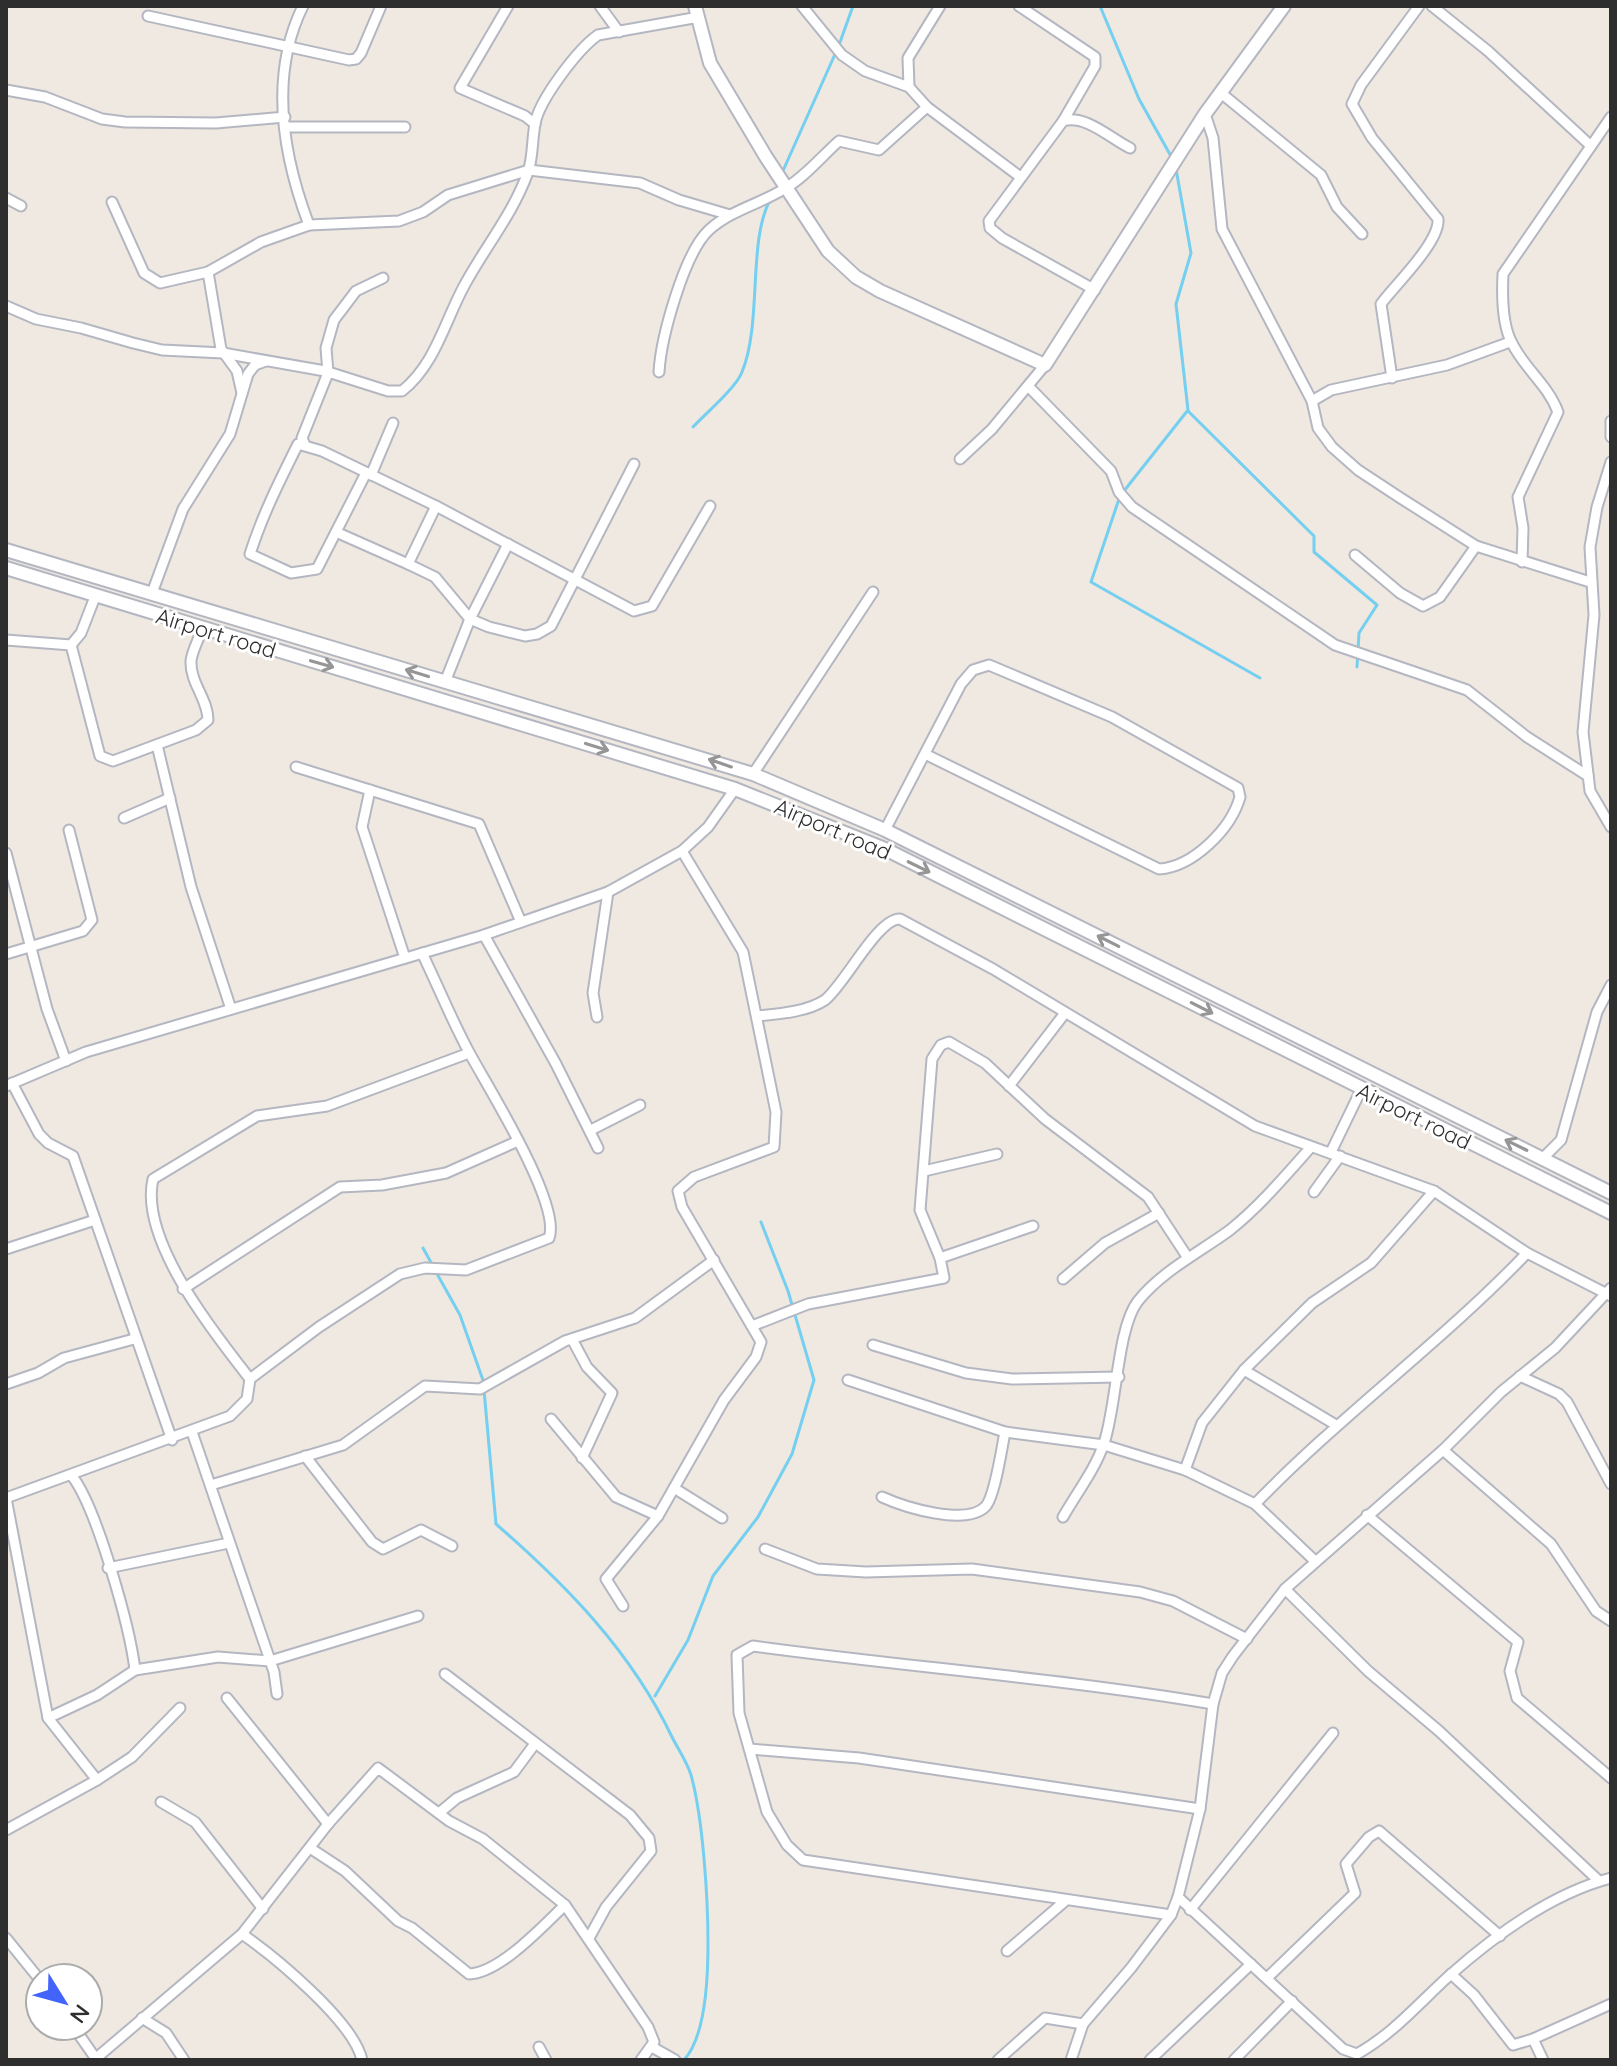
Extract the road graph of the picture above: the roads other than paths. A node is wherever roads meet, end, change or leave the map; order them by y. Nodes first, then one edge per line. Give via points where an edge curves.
1 (303, 6) edge
2 (381, 6) edge
3 (508, 6) edge
4 (600, 6) edge
5 (802, 6) edge
6 (940, 6) edge
7 (1019, 6) edge
8 (1284, 6) edge
9 (1419, 6) edge
10 (1432, 6) edge
11 (697, 12) edge
12 (148, 16) dead end
13 (619, 32) junction
14 (286, 46) junction
15 (909, 87) junction
16 (6, 90) edge
17 (1221, 93) junction
18 (927, 107) junction
19 (1205, 114) junction
20 (1611, 117) edge
21 (1063, 121) junction
22 (285, 122) junction
23 (535, 124) junction
24 (405, 127) dead end
25 (1591, 146) junction
26 (1130, 148) dead end
27 (529, 170) junction
28 (1019, 176) junction
29 (787, 188) junction
30 (6, 198) edge
31 (112, 202) dead end
32 (21, 206) dead end
33 (730, 215) junction
34 (309, 225) junction
35 (1362, 234) dead end
36 (208, 272) junction
37 (383, 278) dead end
38 (1095, 290) junction
39 (6, 306) edge
40 (1510, 342) junction
41 (223, 353) junction
42 (266, 361) junction
43 (1045, 365) junction
44 (659, 372) dead end
45 (328, 373) junction
46 (1392, 378) junction
47 (1028, 386) junction
48 (243, 396) junction
49 (1312, 401) junction
50 (1611, 421) edge
51 (393, 423) dead end
52 (1611, 437) edge
53 (307, 446) junction
54 (960, 459) dead end
55 (1611, 462) edge
56 (634, 464) dead end
57 (368, 474) junction
58 (436, 506) junction
59 (710, 506) dead end
60 (336, 532) junction
61 (508, 544) junction
62 (1476, 546) junction
63 (6, 550) edge
64 (1355, 555) dead end
65 (43, 561) junction
66 (1522, 562) junction
67 (408, 564) junction
68 (6, 568) edge
69 (37, 578) junction
70 (575, 579) junction
71 (1590, 582) junction
72 (873, 592) dead end
73 (152, 593) junction
74 (95, 597) junction
75 (470, 619) junction
76 (202, 629) junction
77 (6, 640) edge
78 (71, 645) junction
79 (445, 682) junction
80 (554, 716) junction
81 (548, 733) junction
82 (157, 745) junction
83 (927, 755) junction
84 (296, 767) dead end
85 (753, 774) junction
86 (1588, 776) junction
87 (735, 789) junction
88 (370, 790) junction
89 (170, 798) junction
90 (124, 818) dead end
91 (1611, 827) edge
92 (69, 830) dead end
93 (885, 830) junction
94 (682, 851) junction
95 (6, 853) edge
96 (11, 889) edge
97 (608, 892) junction
98 (521, 922) junction
99 (484, 935) junction
100 (29, 947) junction
101 (422, 953) junction
102 (6, 954) edge
103 (405, 958) junction
104 (1164, 969) junction
105 (1157, 985) junction
106 (1611, 985) edge
107 (231, 1009) junction
108 (1065, 1013) junction
109 (758, 1016) junction
110 (597, 1017) dead end
111 (469, 1053) junction
112 (66, 1061) junction
113 (9, 1084) edge
114 (1009, 1086) junction
115 (1361, 1090) junction
116 (640, 1105) dead end
117 (591, 1130) junction
118 (518, 1141) junction
119 (1311, 1147) junction
120 (598, 1148) dead end
121 (997, 1154) dead end
122 (1336, 1154) junction
123 (1543, 1158) junction
124 (924, 1171) junction
125 (1434, 1191) junction
126 (1314, 1192) dead end
127 (1611, 1193) edge
128 (1159, 1213) junction
129 (1611, 1213) edge
130 (95, 1220) junction
131 (1033, 1226) dead end
132 (6, 1249) edge
133 (1527, 1253) junction
134 (940, 1258) junction
135 (1188, 1258) junction
136 (714, 1260) junction
137 (1063, 1279) dead end
138 (183, 1289) junction
139 (1610, 1293) edge
140 (752, 1326) junction
141 (134, 1339) junction
142 (572, 1339) junction
143 (873, 1345) dead end
144 (1244, 1370) junction
145 (1520, 1376) junction
146 (1119, 1377) junction
147 (250, 1379) junction
148 (848, 1380) dead end
149 (6, 1384) edge
150 (551, 1419) dead end
151 (1336, 1425) junction
152 (192, 1432) junction
153 (1005, 1432) junction
154 (172, 1440) junction
155 (1104, 1445) junction
156 (1443, 1450) junction
157 (305, 1456) junction
158 (582, 1458) junction
159 (1185, 1470) junction
160 (72, 1476) junction
161 (1611, 1484) edge
162 (211, 1485) junction
163 (674, 1488) junction
164 (882, 1497) dead end
165 (6, 1498) edge
166 (1255, 1504) junction
167 (1367, 1515) junction
168 (658, 1516) junction
169 (1063, 1517) dead end
170 (722, 1518) dead end
171 (229, 1543) junction
172 (452, 1546) dead end
173 (765, 1549) dead end
174 (1315, 1561) junction
175 (108, 1568) junction
176 (1285, 1589) junction
177 (623, 1606) dead end
178 (418, 1616) dead end
179 (1611, 1621) edge
180 (1247, 1639) junction
181 (270, 1661) junction
182 (135, 1670) junction
183 (445, 1674) dead end
184 (277, 1694) dead end
185 (227, 1698) dead end
186 (1213, 1704) junction
187 (180, 1708) dead end
188 (48, 1718) junction
189 (1333, 1733) dead end
190 (534, 1745) junction
191 (750, 1749) junction
192 (1611, 1778) edge
193 (97, 1780) junction
194 (161, 1802) dead end
195 (1200, 1809) junction
196 (439, 1813) junction
197 (328, 1824) junction
198 (6, 1830) edge
199 (310, 1848) junction
200 (1611, 1878) edge
201 (1599, 1881) junction
202 (1178, 1897) junction
203 (1065, 1901) junction
204 (565, 1905) junction
205 (263, 1909) junction
206 (1190, 1910) junction
207 (1171, 1915) junction
208 (242, 1934) junction
209 (1500, 1936) junction
210 (6, 1938) edge
211 (589, 1938) junction
212 (1007, 1951) dead end
213 (25, 1962) edge
214 (1251, 1964) junction
215 (1451, 1974) junction
216 (1267, 1978) junction
217 (1292, 2001) junction
218 (1611, 2004) edge
219 (142, 2018) junction
220 (1083, 2024) junction
221 (1533, 2039) junction
222 (84, 2042) edge
223 (539, 2047) dead end
224 (652, 2047) junction
225 (1343, 2055) edge
226 (95, 2059) edge
227 (184, 2060) edge
228 (362, 2060) edge
229 (546, 2060) edge
230 (641, 2060) edge
231 (675, 2060) edge
232 (998, 2060) edge
233 (1071, 2060) edge
234 (1150, 2060) edge
235 (1234, 2060) edge
236 (1543, 2060) edge

1 - 14 street
2 - 14 street via 356,59
3 - 23 street via 460,88
4 - 13 street
5 - 15 street via 842,55 865,71
6 - 15 street via 908,58
7 - 21 street via 1095,57 1095,66
8 - 17 main road
9 - 46 street via 1352,104 1372,138 1438,219 1429,244 1381,304
10 - 25 street
11 - 13 street
11 - 29 main road via 710,63
12 - 14 street
13 - 23 street via 587,43 543,103
14 - 22 street
15 - 18 street
16 - 22 street via 125,122
17 - 19 main road
17 - 35 street via 1321,175 1337,207
18 - 28 street
18 - 29 street via 879,150 839,141
19 - 38 main road
19 - 49 street via 1213,138 1222,229
20 - 25 street
21 - 26 street via 1083,121
21 - 28 street
22 - 24 street
22 - 34 street via 295,187
23 - 27 street
25 - 40 street via 1503,274
27 - 33 street via 640,183
27 - 34 street via 459,190 399,221
27 - 45 street via 413,383 402,391 388,391
28 - 38 street via 989,221 990,228
29 - 33 street
29 - 43 main road via 828,251 856,277
30 - 32 street
31 - 36 street via 137,260 152,280 160,283
33 - 44 street via 696,244 660,350
34 - 36 street via 261,242
36 - 41 street
37 - 45 street via 356,291 334,320 328,332
38 - 43 main road
39 - 41 street via 36,319 162,350
40 - 46 street
40 - 66 street via 1558,412 1518,497
41 - 42 street
41 - 48 street via 237,371
42 - 45 street
42 - 48 street via 248,374
43 - 47 street
45 - 53 street via 302,438
46 - 49 street via 1331,390
47 - 54 street
47 - 86 street via 1111,471 1132,507 1335,645 1467,690
48 - 73 street via 230,434 183,509
49 - 62 street via 1318,428 1358,470
50 - 52 street
51 - 57 street
53 - 57 street
53 - 60 street via 298,444 250,554 291,573 317,569
55 - 71 street via 1590,547
56 - 70 street
57 - 58 street
57 - 60 street
58 - 61 street
58 - 67 street
59 - 70 street via 652,606 634,611
60 - 67 street
61 - 70 street
61 - 75 street
62 - 64 street via 1440,597 1423,606
62 - 66 street
63 - 65 main road, Airport road
65 - 69 main road
65 - 73 main road, Airport road
66 - 71 street
67 - 75 street via 435,577
68 - 69 main road, Airport road
69 - 74 main road, Airport road
70 - 75 street via 551,626 537,634 525,636
71 - 86 street via 1594,615 1583,732
72 - 85 street
79 -> 73 main road, Airport road
74 - 76 main road, Airport road
74 - 78 street
75 - 79 street
76 -> 81 main road, Airport road
76 - 82 street via 191,661 208,720
77 - 78 street
78 - 82 street via 100,756 113,761
79 - 80 main road, Airport road
80 - 81 main road
85 -> 80 main road, Airport road
81 -> 87 main road, Airport road
82 - 89 street
83 - 83 street via 961,684 973,670 989,665 1112,717 1238,788 1240,797 1225,828 1196,855 1175,868 1159,869
83 - 93 street
84 - 88 street
85 - 93 main road, Airport road
86 - 91 street via 1590,791
87 - 94 street via 708,827
87 -> 105 main road, Airport road via 885,849
88 - 98 street via 479,824
88 - 103 street via 362,827
89 - 90 street
89 - 107 street via 191,887
92 - 100 street via 90,926
104 -> 93 main road, Airport road
94 - 97 street
94 - 109 street via 743,952
95 - 96 street
96 - 100 street
97 - 98 street
97 - 110 street via 593,993
98 - 99 street
99 - 101 street
99 - 117 street
100 - 102 street
100 - 112 street
101 - 103 street
101 - 111 street
103 - 107 street
104 - 105 main road
123 -> 104 main road, Airport road
105 -> 115 main road, Airport road
106 - 123 street via 1597,1012 1561,1140
107 - 112 street
108 - 109 street via 894,919 884,924 824,1000
108 - 114 street
108 - 119 street via 1255,1126
109 - 136 street via 776,1112 774,1147 694,1177 678,1191
111 - 118 street
111 - 138 street via 327,1106 257,1116 153,1179 150,1204
112 - 113 street
113 - 130 street via 39,1134 73,1156
114 - 124 street via 964,1047 941,1045 932,1059
114 - 128 street via 1138,1188
115 - 122 street
115 - 129 main road, Airport road
116 - 117 street
117 - 120 street
118 - 138 street via 446,1173 340,1187
118 - 147 street via 553,1222 549,1238 466,1270 425,1268 400,1274
119 - 122 street
119 - 135 street via 1265,1198
121 - 124 street
122 - 125 street
122 - 126 street
123 - 127 main road, Airport road
124 - 134 street via 920,1210
125 - 133 street
125 - 144 street via 1371,1263 1312,1303
128 - 135 street
128 - 137 street via 1105,1243
130 - 132 street
130 - 141 street
131 - 134 street
133 - 139 street
133 - 151 street via 1449,1331
134 - 140 street via 944,1278 808,1304
135 - 146 street via 1137,1302 1123,1334
136 - 140 street
136 - 142 street via 635,1318
138 - 147 street
139 - 145 street
140 - 163 street via 761,1342 756,1357 724,1400
141 - 149 street via 64,1358
141 - 154 street
142 - 157 street via 480,1389 425,1386 343,1445
142 - 158 street via 587,1367 612,1393
143 - 146 street via 966,1373 1012,1379
144 - 151 street
144 - 159 street via 1202,1423
145 - 156 street
145 - 161 street via 1567,1402
146 - 155 street
147 - 152 street via 247,1399 237,1410
148 - 153 street
150 - 158 street
151 - 166 street
152 - 154 street
152 - 162 street
153 - 155 street
153 - 164 street via 988,1503 979,1511 933,1514
154 - 160 street
155 - 159 street
155 - 169 street
156 - 167 street
156 - 179 street via 1551,1544 1596,1611
157 - 162 street
157 - 172 street via 383,1549 421,1530
158 - 168 street via 616,1497
159 - 166 street
160 - 165 street
160 - 175 street via 91,1509
162 - 171 street
163 - 168 street
163 - 170 street
165 - 188 street
166 - 174 street
167 - 174 street
167 - 192 street via 1518,1642 1510,1671 1517,1698
168 - 177 street via 606,1579
171 - 175 street
171 - 181 street
173 - 180 street via 817,1569 972,1569 1140,1592 1173,1601
174 - 176 street
175 - 182 street
176 - 180 street
176 - 201 street
178 - 181 street
180 - 186 street via 1222,1673
181 - 182 street via 218,1657
181 - 184 street
182 - 188 street
183 - 190 street
185 - 197 street
186 - 191 street via 1121,1688 753,1646 737,1655 739,1713
186 - 195 street
187 - 193 street via 132,1757
188 - 193 street
189 - 206 street
190 - 196 street via 514,1772 457,1798
190 - 211 street via 630,1815 649,1838 651,1851 606,1907
191 - 195 street via 859,1758
191 - 203 street via 767,1812 803,1860
193 - 198 street
194 - 205 street via 195,1822
195 - 202 street
196 - 197 street via 378,1768
196 - 204 street via 483,1839
197 - 199 street
199 - 204 street via 469,1974 519,1948
199 - 205 street
200 - 201 street
201 - 209 street via 1552,1902
202 - 206 street
202 - 207 street
203 - 207 street
203 - 212 street
204 - 211 street
205 - 208 street
206 - 214 street
207 - 220 street
208 - 219 street
208 - 228 street via 294,1975 337,2019
209 - 215 street
209 - 216 street via 1379,1831 1346,1864 1355,1893
210 - 213 street
211 - 224 street via 648,2027
214 - 216 street
214 - 234 street
215 - 221 street via 1513,2045
215 - 225 street via 1380,2041 1357,2054
216 - 217 street
217 - 225 street
217 - 235 street
218 - 221 street
219 - 226 street
219 - 227 street via 166,2033
220 - 232 street via 1045,2018
220 - 233 street
221 - 236 street
222 - 226 street
223 - 229 street
224 - 230 street
224 - 231 street

